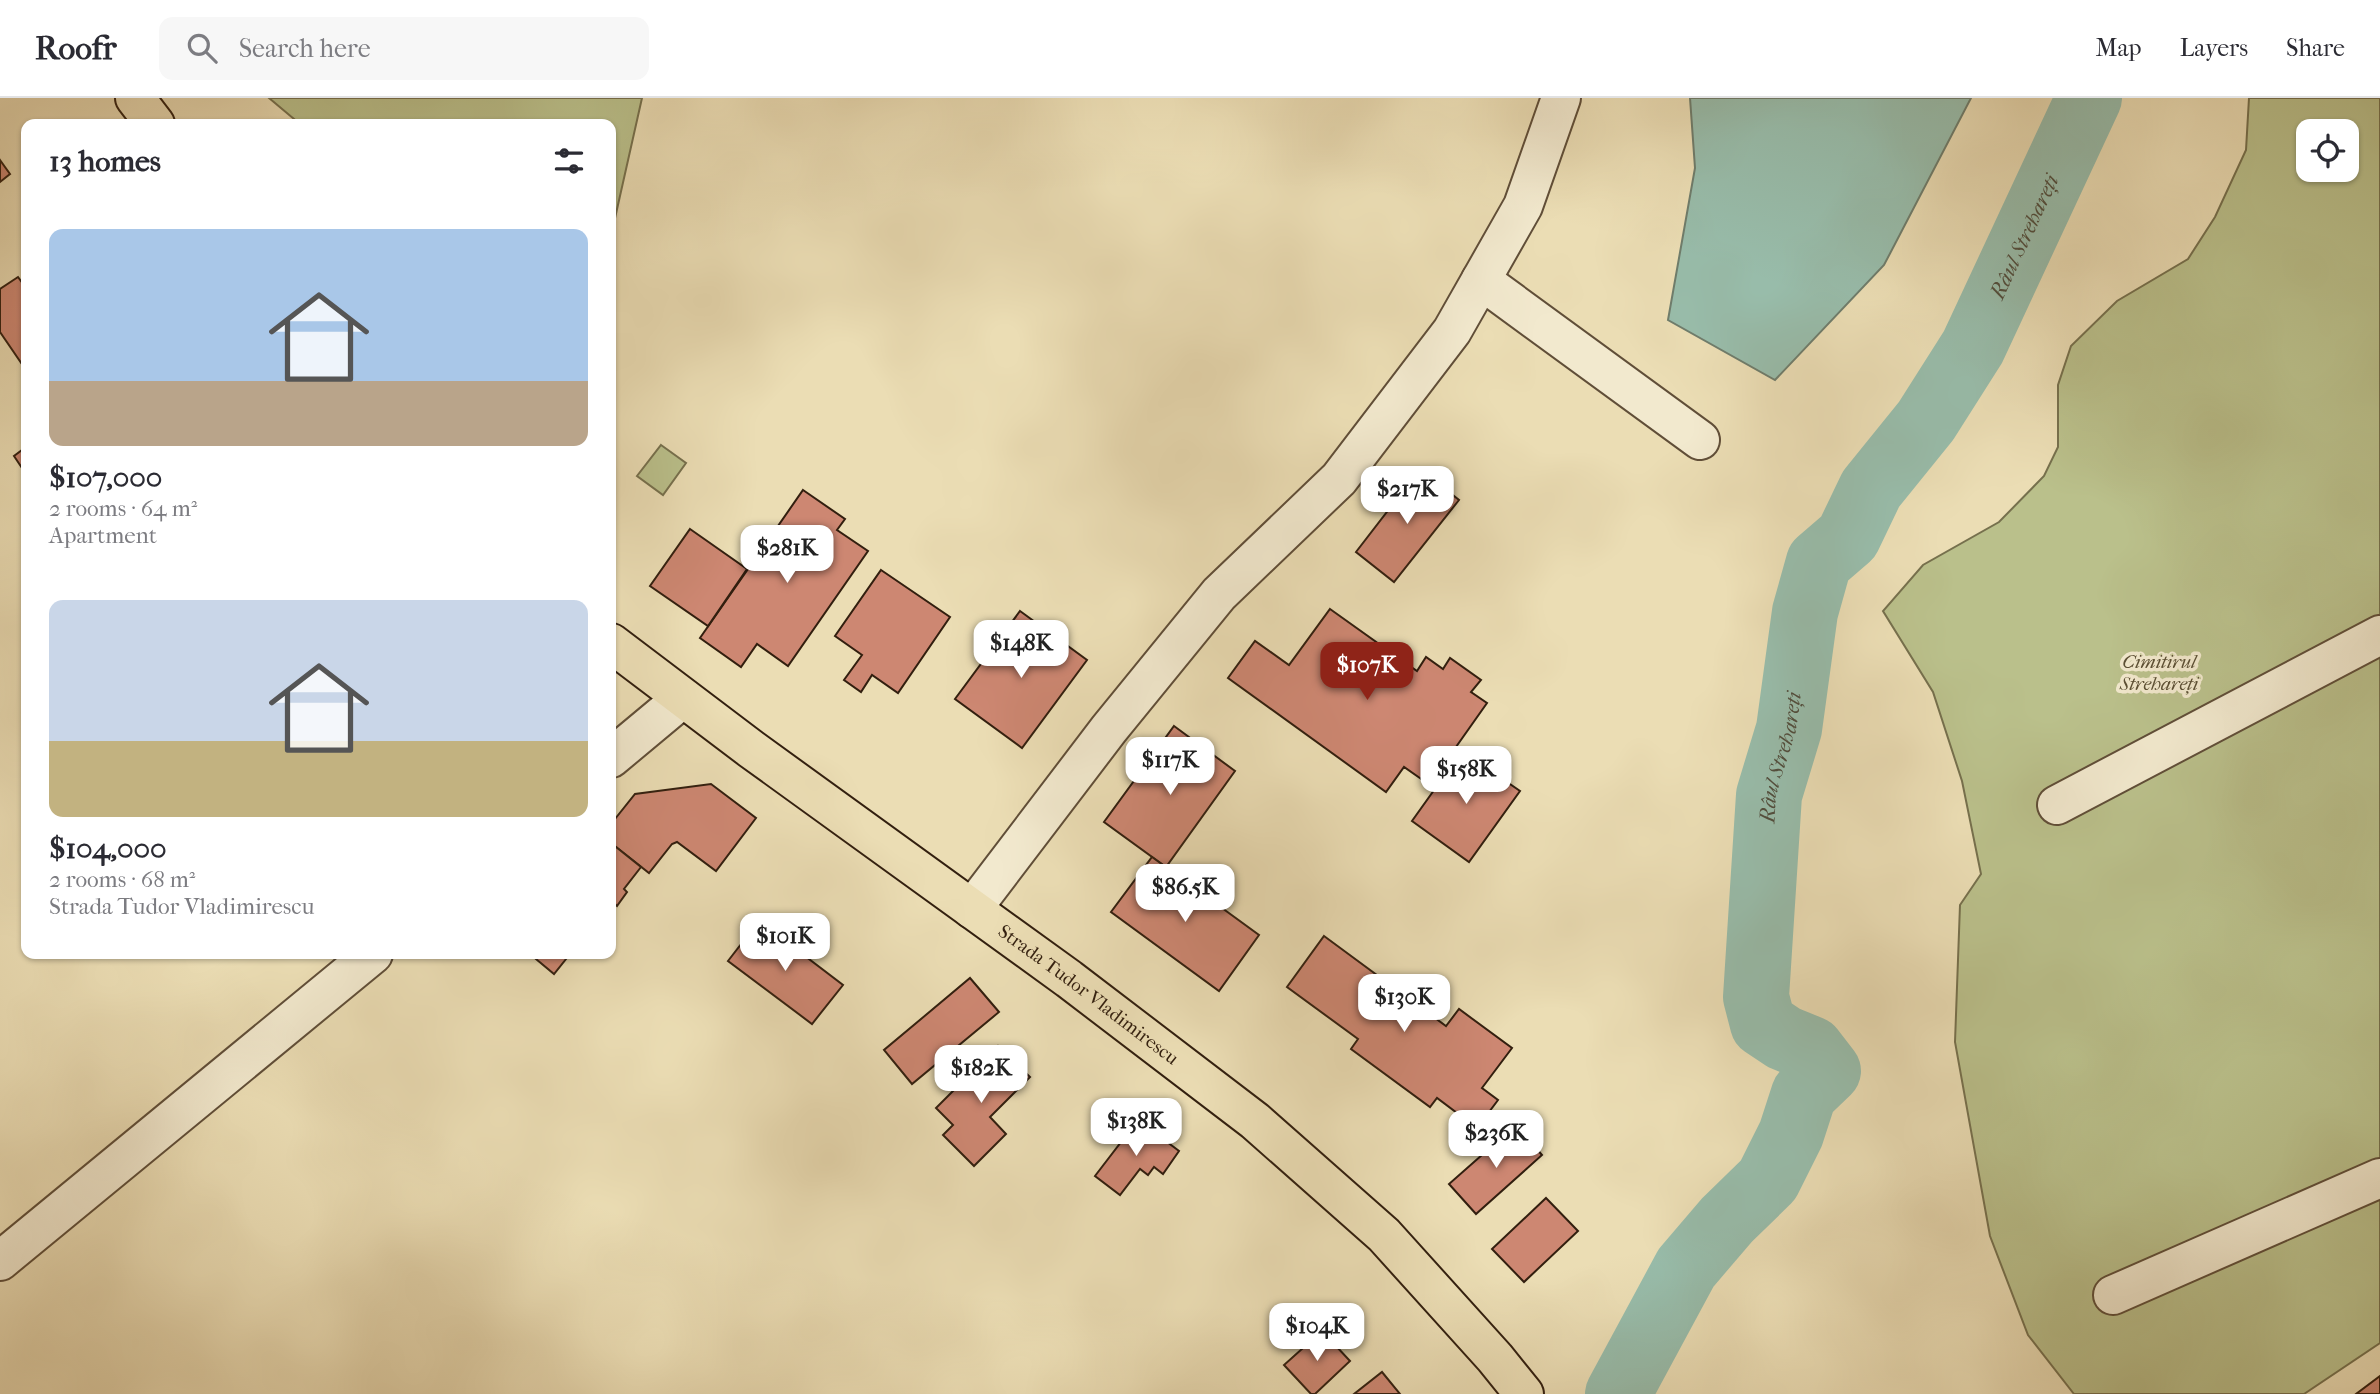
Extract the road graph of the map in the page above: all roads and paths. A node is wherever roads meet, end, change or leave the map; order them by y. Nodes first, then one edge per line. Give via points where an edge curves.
1 (135, 98) edge
2 (1561, 98) edge
3 (151, 119) edge
4 (1481, 280) junction
5 (1700, 440) dead end
6 (2380, 635) edge
7 (616, 647) edge
8 (683, 698) junction
9 (616, 754) edge
10 (2057, 805) dead end
11 (972, 909) junction
12 (367, 959) edge
13 (2380, 1178) edge
14 (0, 1261) edge
15 (2113, 1295) dead end
16 (1524, 1394) edge

1 - 3 main road
2 - 4 street via 1522,206
4 - 5 street
4 - 11 street via 1452,331 1339,479 1219,594
6 - 10 street
7 - 8 main road, Strada Tudor Vladimirescu
8 - 9 street
8 - 11 main road, Strada Tudor Vladimirescu
11 - 16 main road, Strada Tudor Vladimirescu via 1255,1121 1384,1235
12 - 14 street
13 - 15 street

